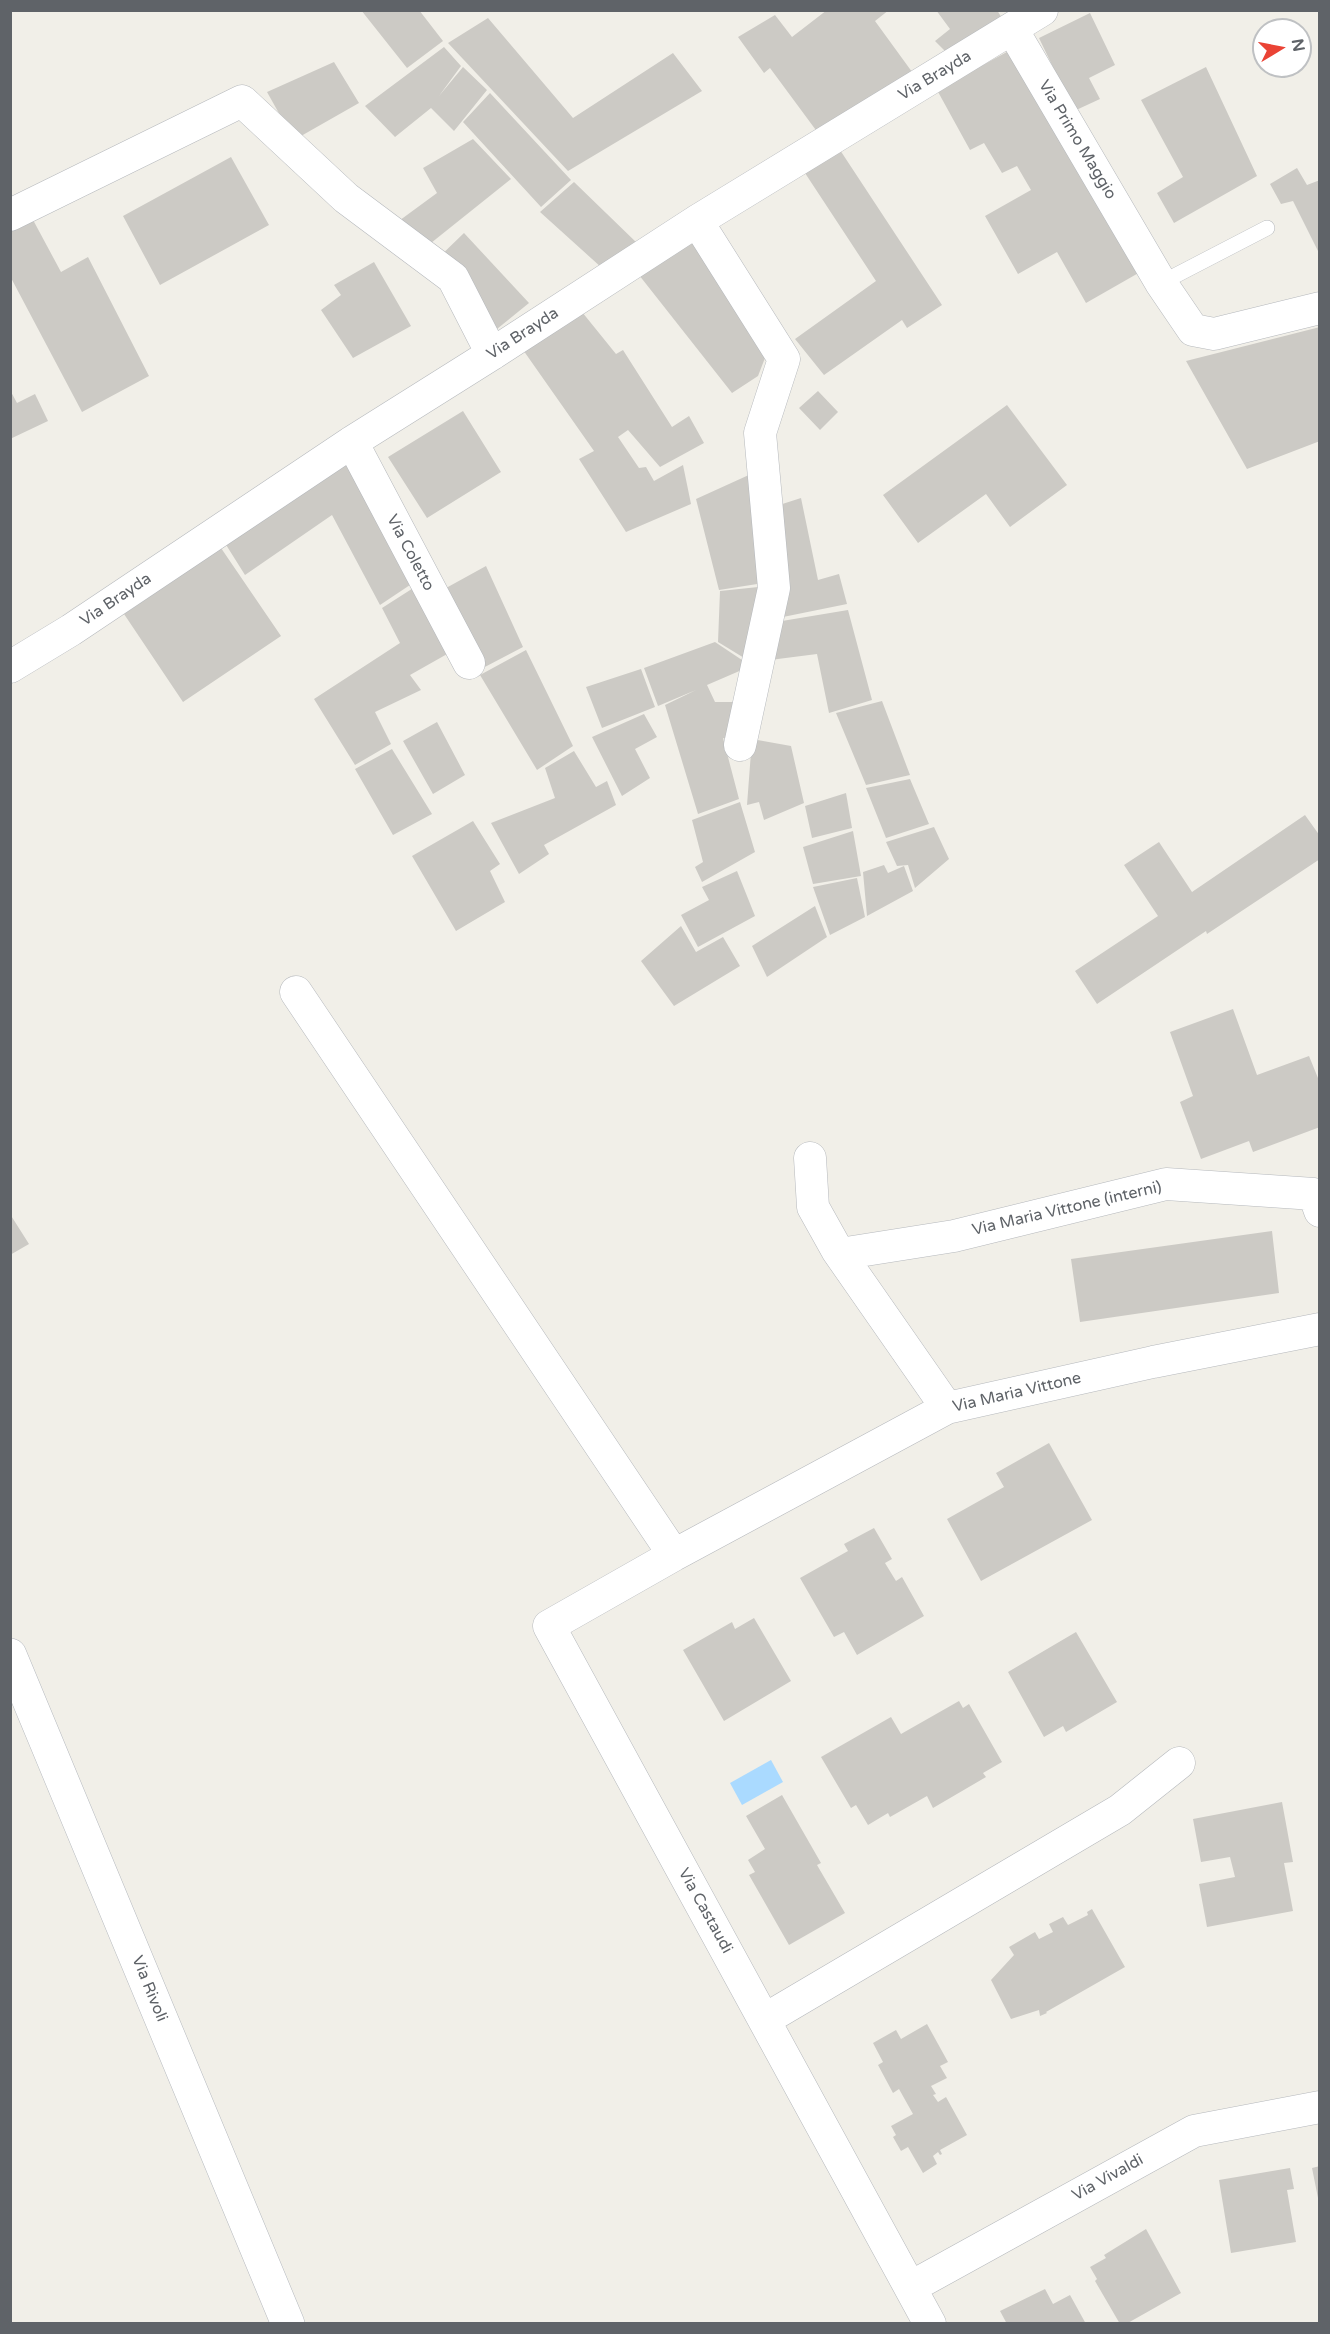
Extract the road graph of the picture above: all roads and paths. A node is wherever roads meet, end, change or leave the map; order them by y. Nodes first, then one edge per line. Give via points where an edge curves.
1 (1042, 10) edge
2 (1012, 29) junction
3 (10, 215) edge
4 (697, 221) junction
5 (1267, 228) dead end
6 (1161, 283) junction
7 (1320, 308) edge
8 (492, 354) junction
9 (352, 442) junction
10 (469, 663) dead end
11 (10, 667) edge
12 (740, 745) dead end
13 (296, 992) dead end
14 (810, 1158) dead end
15 (1320, 1210) edge
16 (840, 1254) junction
17 (1320, 1329) edge
18 (947, 1408) junction
19 (674, 1555) junction
20 (10, 1654) edge
21 (1179, 1763) dead end
22 (764, 2019) junction
23 (1320, 2107) edge
24 (910, 2287) junction
25 (288, 2324) edge
26 (930, 2324) edge

1 - 2 street, Via Brayda
2 - 4 street, Via Brayda
2 - 6 street, Via Primo Maggio
3 - 8 street via 242,101 346,198 453,278
4 - 8 street, Via Brayda
4 - 12 street via 784,358 760,432 774,588
5 - 6 lane
6 - 7 street, Via Primo Maggio via 1193,330 1214,334
8 - 9 street, Via Brayda
9 - 10 street, Via Coletto
9 - 11 street, Via Brayda via 72,630
13 - 19 street
14 - 16 street via 813,1207
15 - 16 street, Via Maria Vittone (interni) via 1314,1194 1166,1184 954,1236
16 - 18 street
17 - 18 street, Via Maria Vittone
18 - 19 street, Via Maria Vittone
19 - 22 street, Via Castaudi via 549,1626
20 - 25 street, Via Rivoli
21 - 22 street via 1120,1810
22 - 24 street, Via Castaudi
23 - 24 street, Via Vivaldi via 1194,2131
24 - 26 street, Via Castaudi

